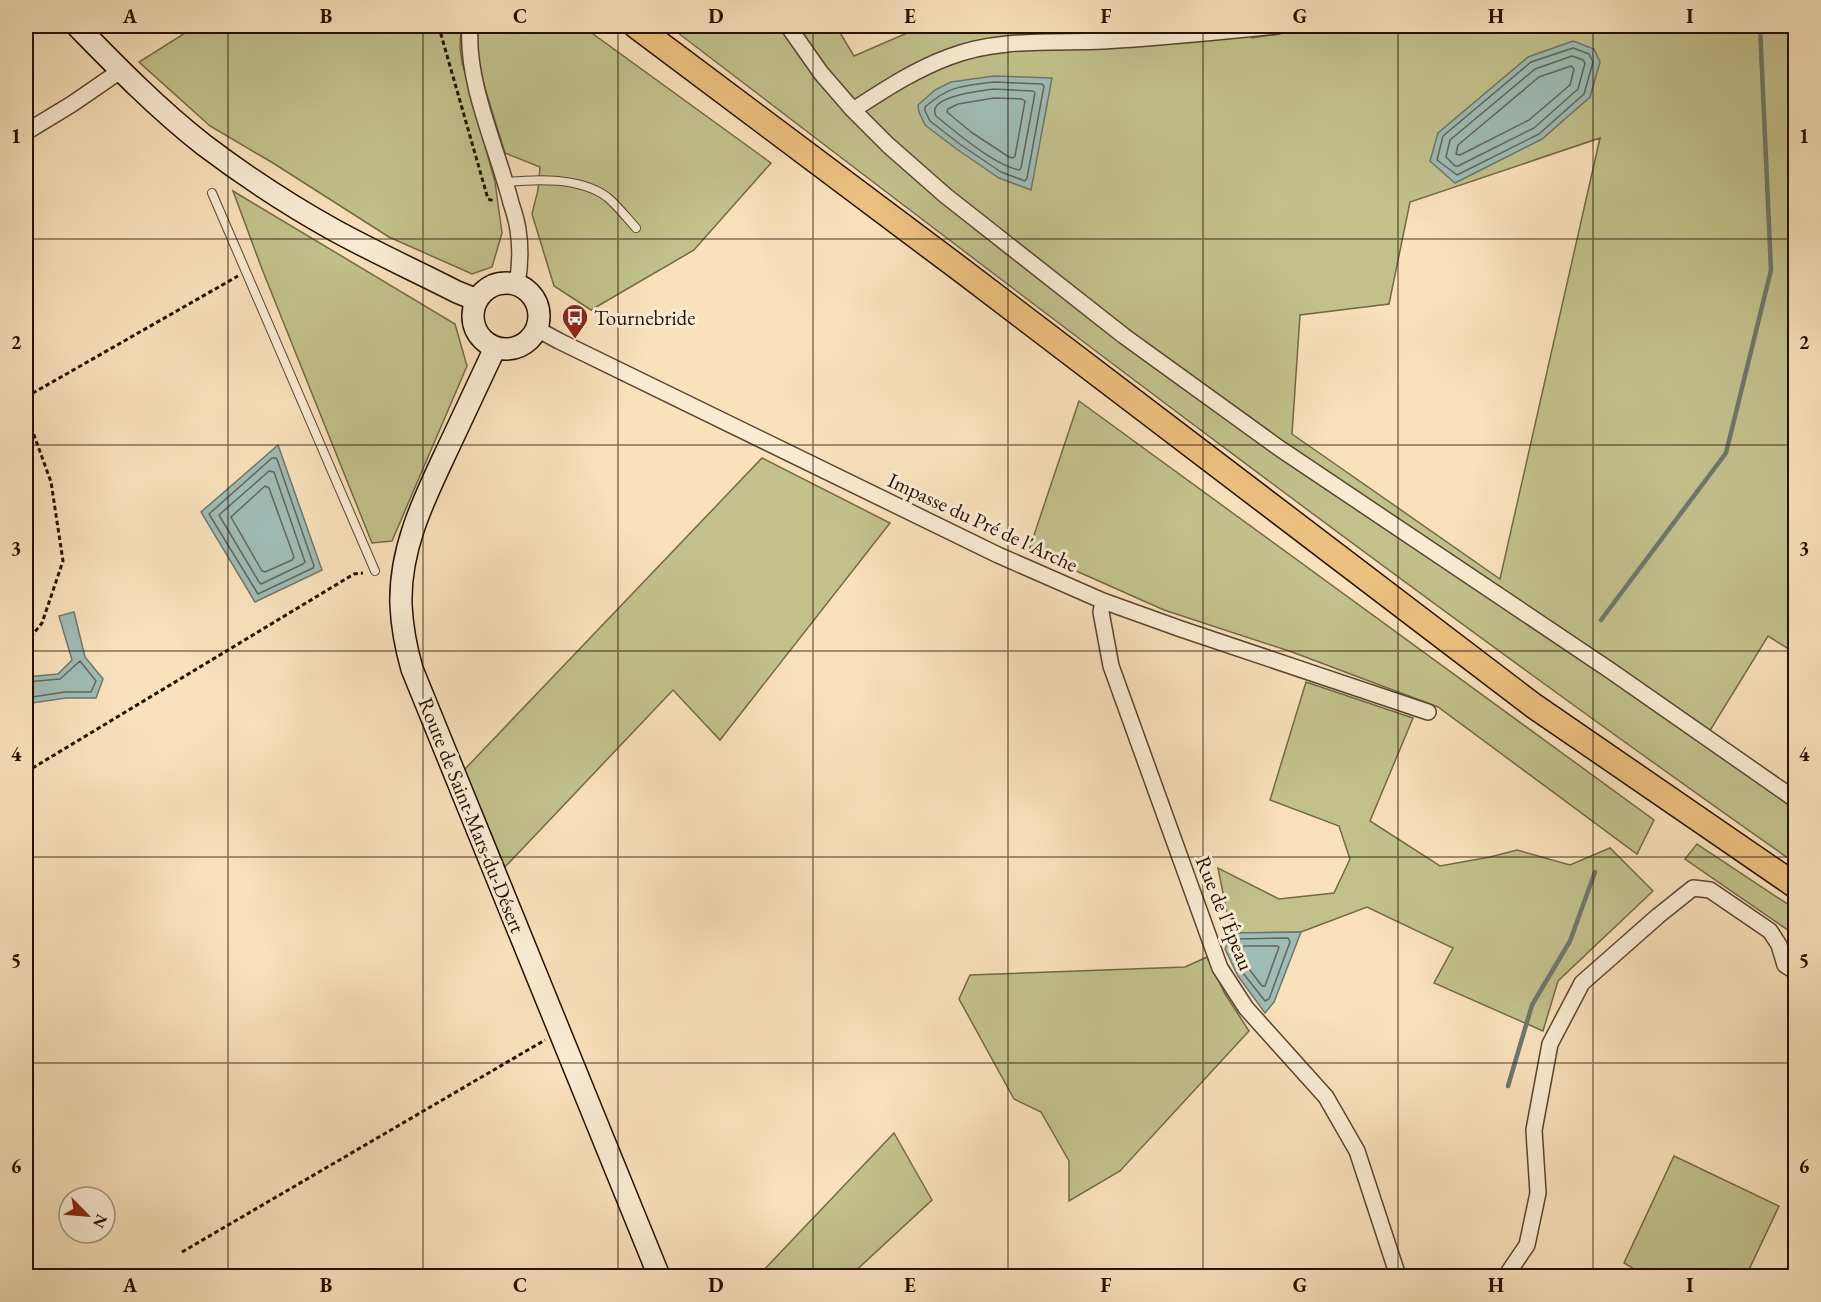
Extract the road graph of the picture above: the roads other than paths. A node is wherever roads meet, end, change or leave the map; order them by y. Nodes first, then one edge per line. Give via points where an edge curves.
1 (77, 26) edge
2 (470, 26) edge
3 (636, 26) edge
4 (788, 26) edge
5 (1276, 26) edge
6 (120, 71) junction
7 (853, 110) junction
8 (26, 132) edge
9 (506, 182) junction
10 (212, 193) dead end
11 (636, 228) dead end
12 (517, 285) junction
13 (477, 300) junction
14 (537, 329) junction
15 (495, 348) junction
16 (375, 572) road end
17 (1103, 601) junction
18 (1428, 711) dead end
19 (1796, 800) edge
20 (1796, 886) edge
21 (1796, 972) edge
22 (659, 1276) edge
23 (1398, 1276) edge
24 (1506, 1276) edge

1 - 6 main road
2 - 9 street via 471,63
3 - 20 main road via 1534,706
4 - 7 street
5 - 7 street via 977,49 912,73
6 - 8 street
6 - 13 main road via 204,144 269,190 334,230
7 - 19 street via 946,196 1124,336 1279,448
9 - 11 lane via 533,179 579,184 607,197
9 - 12 street via 518,229
10 - 16 lane
12 - 13 main road via 495,285
12 - 14 main road via 527,290 539,308
13 - 15 main road via 473,311 477,333
14 - 15 main road via 532,338 515,349
14 - 17 street, Impasse du Pré de l'Arche via 987,549
15 - 22 main road, Route de Saint-Mars-du-Désert via 427,491 411,534 401,604 404,639 412,669
17 - 18 street, Impasse du Pré de l'Arche
17 - 23 street, Rue de l'Épeau via 1101,612 1111,666 1220,968 1246,1008 1326,1097 1357,1151
21 - 24 street via 1785,965 1770,931 1710,890 1693,888 1582,983 1550,1044 1534,1130 1538,1193 1527,1245

